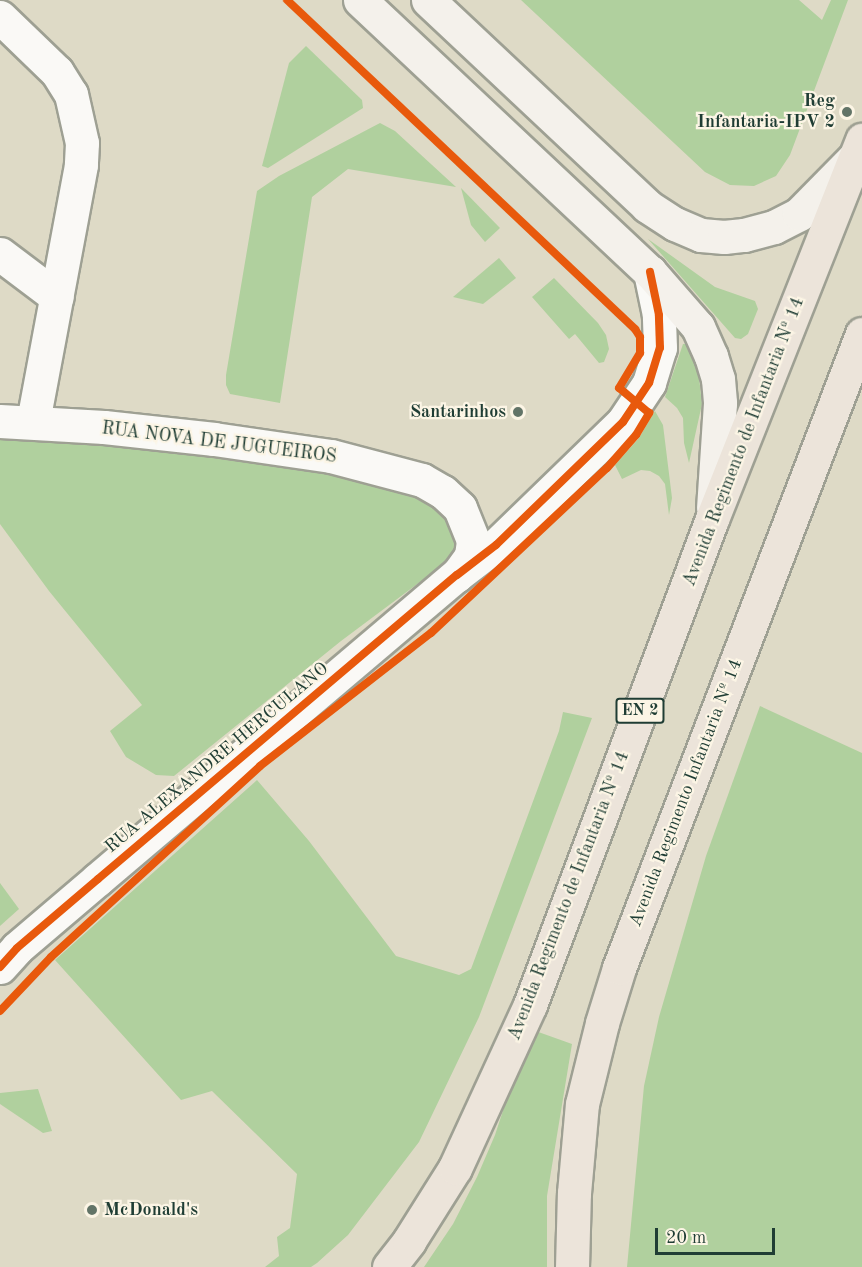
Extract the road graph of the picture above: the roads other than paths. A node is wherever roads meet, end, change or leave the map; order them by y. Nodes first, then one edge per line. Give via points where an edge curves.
1 (360, 0) edge
2 (428, 0) edge
3 (0, 16) edge
4 (859, 148) edge
5 (0, 254) edge
6 (650, 272) junction
7 (57, 297) junction
8 (862, 334) edge
9 (0, 421) edge
10 (33, 422) junction
11 (712, 519) junction
12 (457, 575) junction
13 (0, 967) edge
14 (389, 1267) edge
15 (572, 1267) edge

1 - 6 street
2 - 4 street via 647,206 701,235 744,235 791,219 800,214
3 - 7 street via 57,72 71,94 79,120 81,165
4 - 11 main road, Avenida Regimento de Infantaria Nº 14 / EN 2
5 - 7 street
6 - 11 street via 698,327 718,379 720,403
6 - 12 street, RUA ALEXANDRE HERCULANO via 659,315 660,348 649,383 623,422 582,465 496,545
7 - 10 street
8 - 15 main road, Avenida Regimento Infantaria Nº 14 via 619,968 582,1104
9 - 10 street, RUA NOVA DE JUGUEIROS
10 - 12 street, RUA NOVA DE JUGUEIROS via 178,435 331,456 422,480 460,508 473,541 471,556
11 - 14 main road, Avenida Regimento de Infantaria Nº 14 / EN 2 via 530,1005 455,1168 410,1241
12 - 13 street, RUA ALEXANDRE HERCULANO via 26,940

